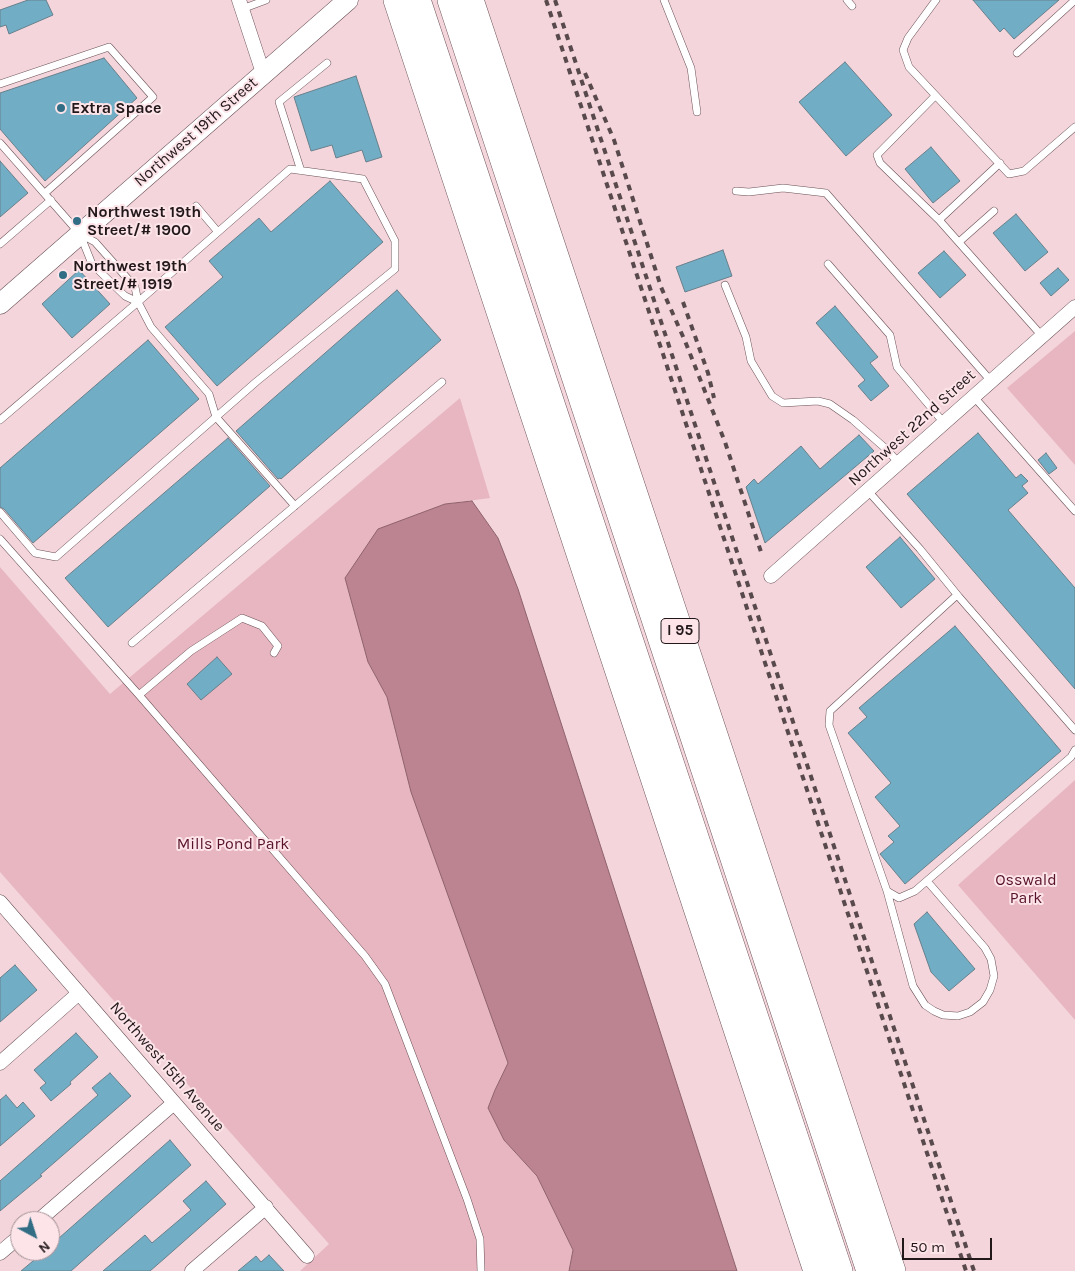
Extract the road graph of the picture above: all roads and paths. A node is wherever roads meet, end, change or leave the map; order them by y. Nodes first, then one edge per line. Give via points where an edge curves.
1 (266, 0) edge
2 (348, 0) edge
3 (450, 0) edge
4 (471, 0) edge
5 (664, 0) edge
6 (936, 0) edge
7 (1075, 0) edge
8 (241, 4) edge
9 (409, 4) edge
10 (1017, 53) dead end
11 (327, 63) dead end
12 (262, 73) junction
13 (0, 84) edge
14 (935, 96) junction
15 (697, 112) dead end
16 (1075, 127) edge
17 (0, 143) edge
18 (1000, 163) junction
19 (301, 171) junction
20 (736, 191) dead end
21 (45, 193) junction
22 (51, 200) junction
23 (196, 206) dead end
24 (994, 211) dead end
25 (939, 220) junction
26 (218, 232) junction
27 (80, 234) junction
28 (959, 242) junction
29 (0, 244) edge
30 (828, 264) dead end
31 (725, 285) dead end
32 (138, 302) junction
33 (0, 304) edge
34 (1075, 307) edge
35 (1042, 336) junction
36 (991, 381) junction
37 (442, 382) dead end
38 (974, 396) junction
39 (216, 417) junction
40 (0, 420) edge
41 (944, 423) junction
42 (899, 463) junction
43 (868, 491) junction
44 (295, 506) junction
45 (1075, 511) edge
46 (0, 512) edge
47 (0, 539) edge
48 (772, 576) dead end
49 (957, 595) junction
50 (132, 643) dead end
51 (274, 653) dead end
52 (139, 695) junction
53 (1075, 730) edge
54 (1075, 750) edge
55 (927, 881) junction
56 (887, 891) junction
57 (0, 902) edge
58 (79, 993) junction
59 (0, 1063) edge
60 (174, 1103) junction
61 (266, 1207) junction
62 (50, 1211) edge
63 (10, 1245) edge
64 (0, 1254) edge
65 (307, 1256) dead end
66 (192, 1271) edge
67 (481, 1271) edge
68 (816, 1271) edge
69 (840, 1271) edge
70 (869, 1271) edge
71 (892, 1271) edge

1 - 8 lane
2 - 12 street, Northwest 19th Street
3 - 70 highway
4 - 71 highway, I 95
5 - 15 lane via 691,68
6 - 14 lane via 903,50 909,67
7 - 10 lane
8 - 12 street
9 - 68 highway
9 - 69 highway
11 - 19 lane via 279,102
12 - 27 street, Northwest 19th Street
13 - 21 lane via 109,47 153,98
14 - 18 lane
14 - 25 lane via 877,155 880,163
16 - 18 lane via 1024,171 1010,174
17 - 21 lane
18 - 25 lane
19 - 26 lane via 290,169
19 - 39 lane via 364,179 396,241 395,269
20 - 36 lane via 783,188 826,193
21 - 22 lane
22 - 27 lane
22 - 29 lane
23 - 26 lane
24 - 28 lane
25 - 28 lane
26 - 32 lane
27 - 32 lane via 95,242 135,287
27 - 32 lane via 92,264 125,296
27 - 33 street, Northwest 19th Street
28 - 35 lane
30 - 41 lane via 890,335 897,367
31 - 42 lane via 746,337 751,361 772,396 782,403 818,401 830,404
32 - 39 lane via 151,327 209,394
32 - 40 lane
34 - 35 street, Northwest 22nd Street
35 - 36 street, Northwest 22nd Street
36 - 38 street, Northwest 22nd Street
37 - 44 lane
38 - 41 street, Northwest 22nd Street
38 - 45 lane
39 - 44 lane
39 - 46 lane via 56,556 35,553
41 - 42 street, Northwest 22nd Street
42 - 43 street, Northwest 22nd Street
43 - 48 street, Northwest 22nd Street
43 - 49 lane
44 - 50 lane
47 - 52 lane
49 - 53 lane
49 - 56 lane via 830,711 829,725
51 - 52 lane via 278,646 262,626 242,618 191,651
52 - 67 lane via 365,956 385,984 468,1199 480,1239
54 - 55 lane via 1071,757
55 - 56 lane via 899,898
55 - 56 lane via 992,959 994,976 983,1002 958,1016 943,1015 925,1006 912,986
57 - 58 street, Northwest 15th Avenue
58 - 59 street
58 - 60 street, Northwest 15th Avenue
60 - 61 street, Northwest 15th Avenue
60 - 62 street
61 - 65 street, Northwest 15th Avenue
61 - 66 street
63 - 64 street

